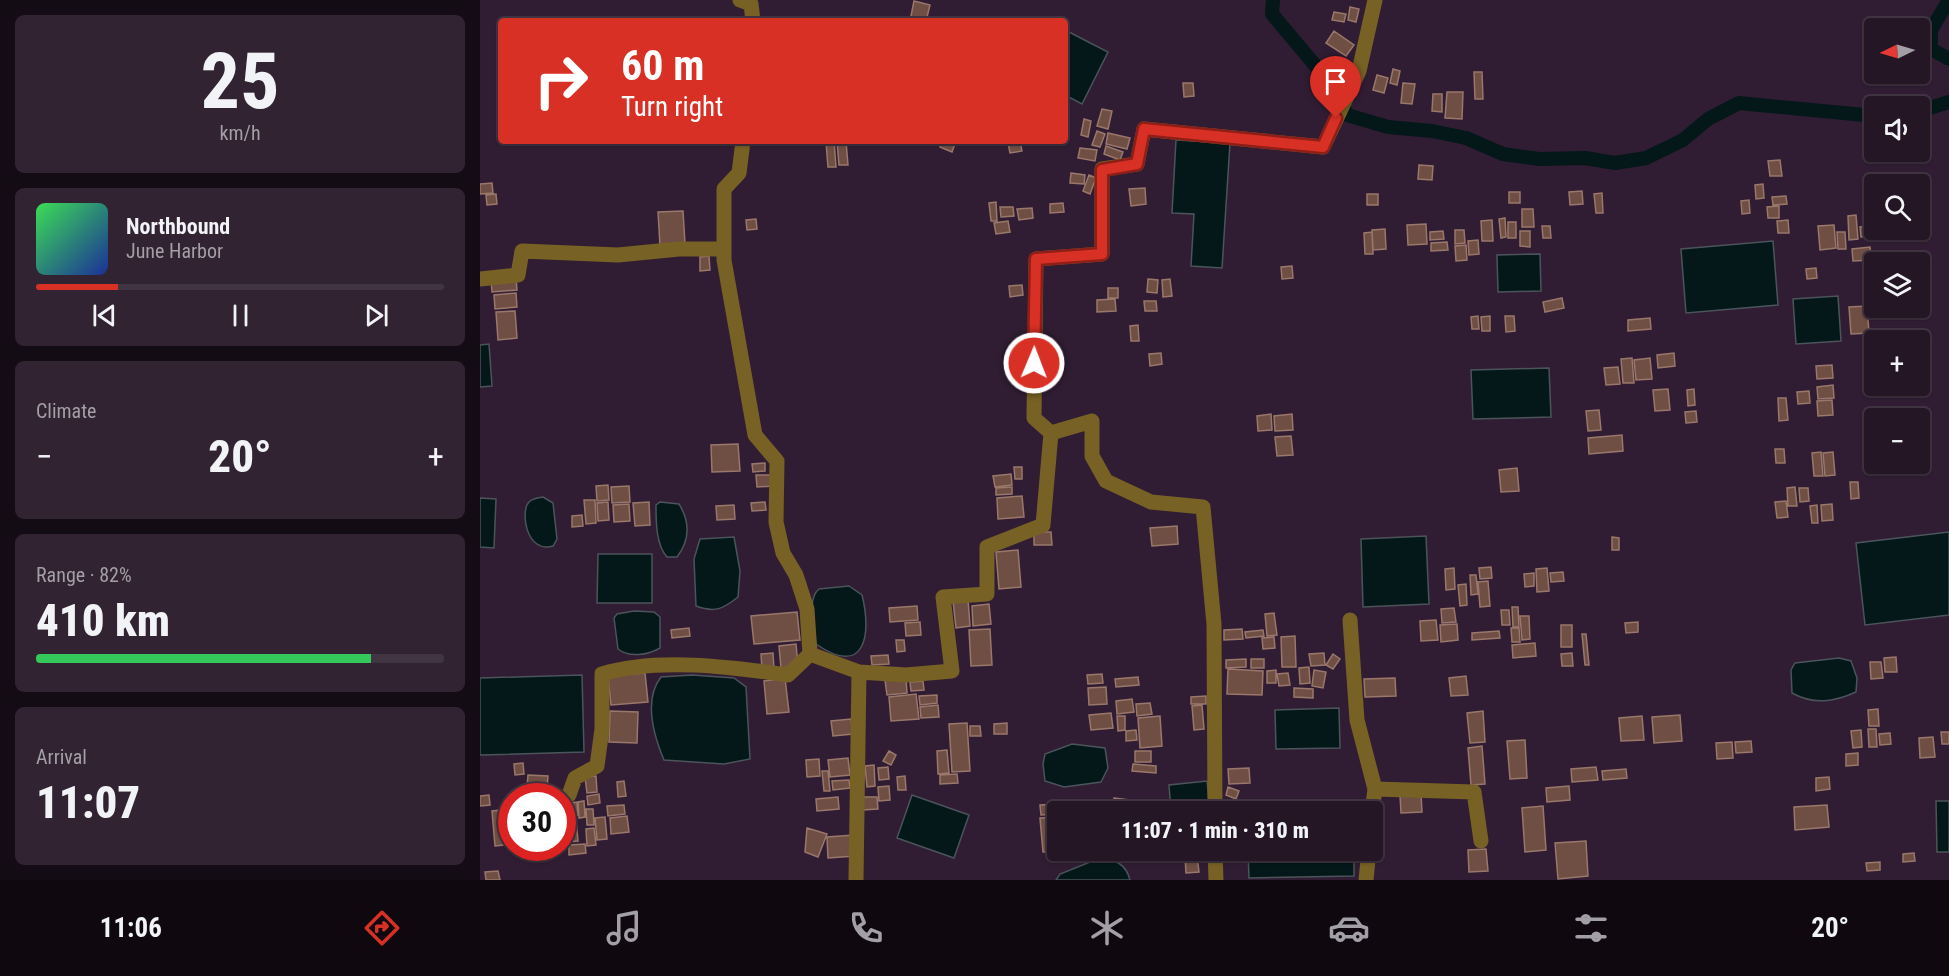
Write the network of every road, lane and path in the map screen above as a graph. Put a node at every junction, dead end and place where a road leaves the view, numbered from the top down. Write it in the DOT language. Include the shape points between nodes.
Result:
graph roads {
  1 [pos="741,0"];
  2 [pos="1375,0"];
  3 [pos="753,18"];
  4 [pos="743,144"];
  5 [pos="724,249"];
  6 [pos="480,279"];
  7 [pos="1051,433"];
  8 [pos="1350,620"];
  9 [pos="810,654"];
  10 [pos="859,672"];
  11 [pos="573,783"];
  12 [pos="1375,789"];
  13 [pos="1215,801"];
  14 [pos="1373,801"];
  15 [pos="1481,841"];
  16 [pos="1215,861"];
  17 [pos="1368,861"];
  18 [pos="856,880"];
  19 [pos="1216,880"];
  20 [pos="1366,880"];
  1 -- 3 [label="street" via="752,4"];
  2 -- 7 [label="street" via="1359,71 1323,147 1144,129 1137,164 1102,170 1102,254 1036,259 1034,418"];
  4 -- 5 [label="street" via="740,173 724,189"];
  5 -- 6 [label="street" via="618,255 522,251 518,274"];
  5 -- 9 [label="street" via="755,435 777,461 776,522 783,553 796,575 807,609"];
  7 -- 10 [label="street" via="1043,525 987,547 987,594 943,597 952,671 906,675"];
  7 -- 13 [label="street" via="1092,421 1092,456 1106,481 1151,502 1203,507 1214,624"];
  8 -- 12 [label="street" via="1357,720"];
  9 -- 10 [label="street"];
  9 -- 11 [label="street" via="788,675 690,666 626,667 602,674 597,766 575,778"];
  10 -- 18 [label="street"];
  12 -- 14 [label="street"];
  12 -- 15 [label="street" via="1474,792"];
  16 -- 19 [label="street"];
  17 -- 20 [label="street"];
}
